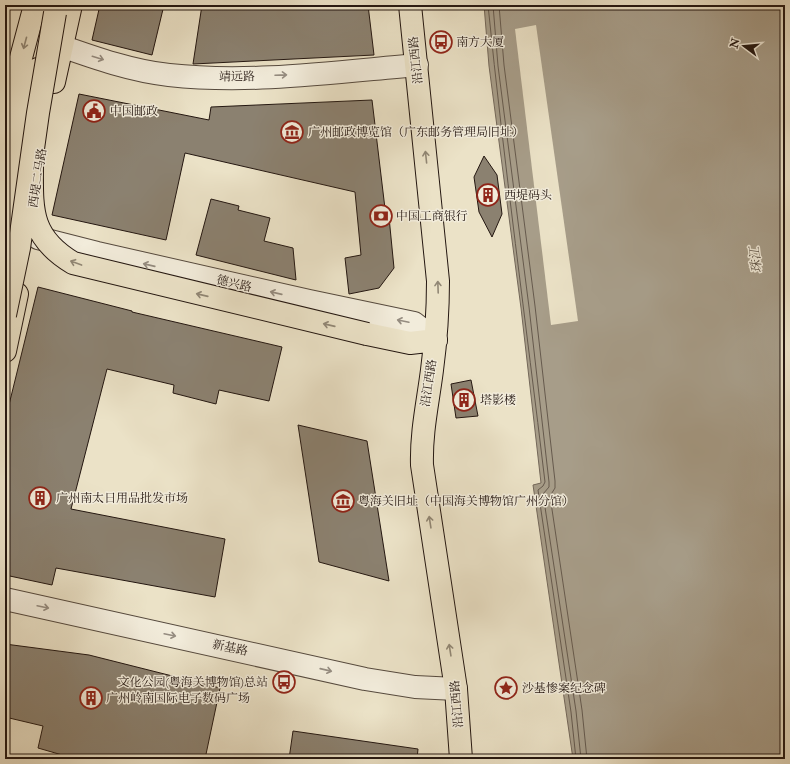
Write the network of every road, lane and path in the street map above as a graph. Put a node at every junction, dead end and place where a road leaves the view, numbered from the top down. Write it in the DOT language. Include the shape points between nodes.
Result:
graph roads {
  1 [pos="410,5"];
  2 [pos="54,7"];
  3 [pos="61,46"];
  4 [pos="417,65"];
  5 [pos="5,118"];
  6 [pos="32,160"];
  7 [pos="5,181"];
  8 [pos="29,235"];
  9 [pos="5,249"];
  10 [pos="5,259"];
  11 [pos="5,315"];
  12 [pos="436,340"];
  13 [pos="5,351"];
  14 [pos="5,599"];
  15 [pos="456,689"];
  16 [pos="461,759"];
  1 -- 4 [label="main road, 沿江西路"];
  2 -- 3 [label="main road, 西堤二马路"];
  2 -- 5 [label="main road, one-way"];
  2 -- 6 [label="main road, bridge"];
  2 -- 7 [label="main road, bridge"];
  2 -- 9 [label="main road, bridge"];
  3 -- 4 [label="street, 靖远路, one-way" via="142,70 198,77 303,75"];
  3 -- 8 [label="main road, 西堤二马路"];
  12 -- 4 [label="main road, 沿江西路, one-way" via="438,281"];
  6 -- 11 [label="main road, bridge" via="19,248"];
  12 -- 6 [label="main road, one-way, bridge" via="410,343 367,334 73,263 56,253 38,229 32,200"];
  8 -- 10 [label="main road"];
  12 -- 8 [label="street, 德兴路, one-way" via="414,323 97,253"];
  8 -- 13 [label="main road, 西堤二马路"];
  15 -- 12 [label="main road, 沿江西路, one-way" via="422,465 424,420"];
  14 -- 15 [label="street, 新基路, one-way" via="365,679 415,687"];
  15 -- 16 [label="main road, 沿江西路"];
}
